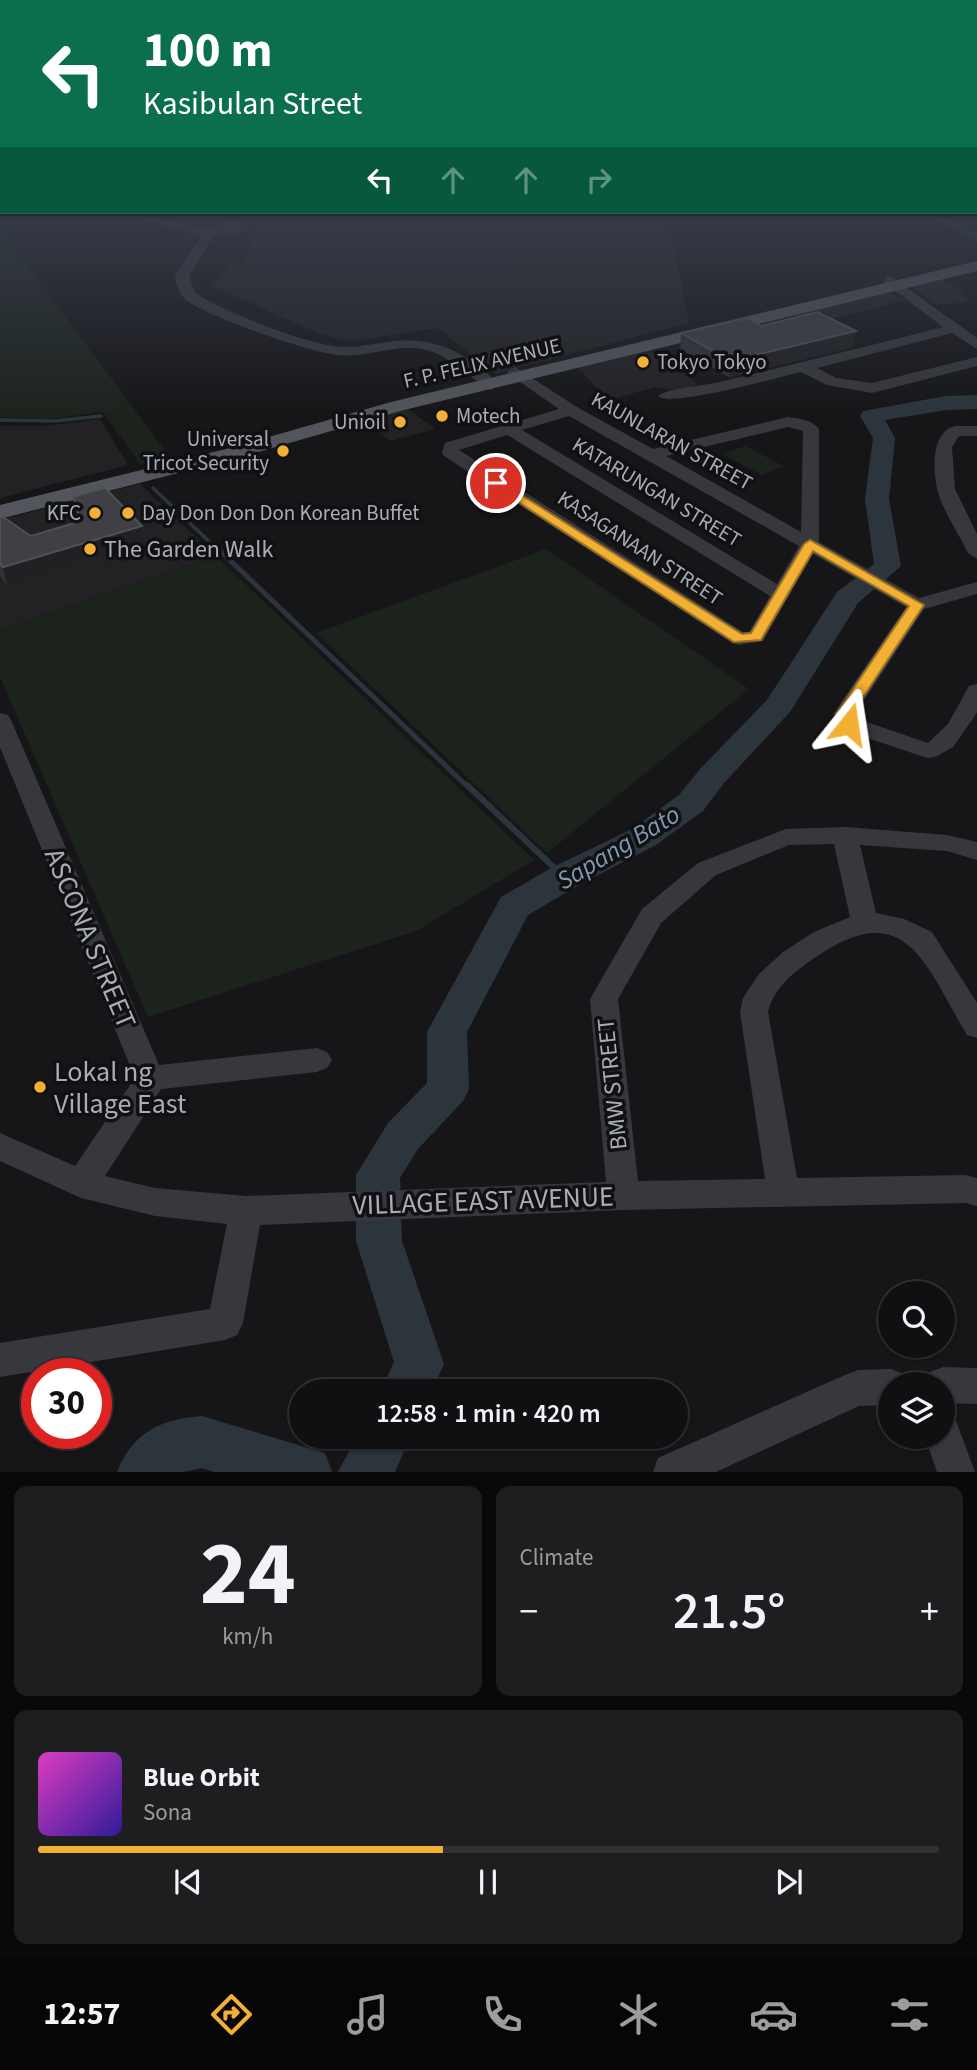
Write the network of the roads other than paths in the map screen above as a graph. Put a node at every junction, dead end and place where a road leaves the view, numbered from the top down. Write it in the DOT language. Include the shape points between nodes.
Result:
graph roads {
  1 [pos="199,278"];
  2 [pos="184,279"];
  3 [pos="197,279"];
  4 [pos="908,279"];
  5 [pos="894,282"];
  6 [pos="182,284"];
  7 [pos="257,321"];
  8 [pos="955,328"];
  9 [pos="977,345"];
  10 [pos="977,361"];
  11 [pos="803,366"];
  12 [pos="501,378"];
  13 [pos="666,396"];
  14 [pos="570,410"];
  15 [pos="509,429"];
  16 [pos="977,431"];
  17 [pos="650,455"];
  18 [pos="0,504"];
  19 [pos="0,512"];
  20 [pos="968,515"];
  21 [pos="810,544"];
  22 [pos="977,553"];
  23 [pos="853,569"];
  24 [pos="977,588"];
  25 [pos="782,595"];
  26 [pos="917,605"];
  27 [pos="977,691"];
  28 [pos="0,720"];
  29 [pos="967,731"];
  30 [pos="845,835"];
  31 [pos="977,851"];
  32 [pos="865,922"];
  33 [pos="977,1027"];
  34 [pos="317,1060"];
  35 [pos="150,1078"];
  36 [pos="0,1146"];
  37 [pos="81,1184"];
  38 [pos="783,1192"];
  39 [pos="977,1192"];
  40 [pos="623,1195"];
  41 [pos="340,1206"];
  42 [pos="246,1210"];
  43 [pos="0,1360"];
  44 [pos="955,1385"];
  45 [pos="977,1386"];
  46 [pos="878,1387"];
  47 [pos="948,1449"];
  48 [pos="673,1472"];
  49 [pos="956,1472"];
  1 -- 7 [label="street" via="205,294"];
  2 -- 6 [label="street"];
  3 -- 6 [label="street"];
  4 -- 5 [label="main road, F. P. FELIX AVENUE"];
  5 -- 8 [label="street"];
  5 -- 12 [label="main road, F. P. FELIX AVENUE"];
  6 -- 7 [label="street" via="190,296"];
  7 -- 12 [label="street, KAUNLARAN STREET" via="334,351 430,346"];
  8 -- 9 [label="street"];
  8 -- 11 [label="street"];
  10 -- 11 [label="street" via="872,388 832,382"];
  11 -- 13 [label="street"];
  12 -- 14 [label="street, KAUNLARAN STREET"];
  12 -- 18 [label="main road, F. P. FELIX AVENUE"];
  12 -- 19 [label="main road, F. P. FELIX AVENUE"];
  14 -- 15 [label="street, KASAGANAAN STREET"];
  14 -- 17 [label="street, KAUNLARAN STREET"];
  15 -- 25 [label="street, KATARUNGAN STREET"];
  15 -- 25 [label="street, KASAGANAAN STREET" via="451,447 450,453 739,639 756,637"];
  16 -- 20 [label="street" via="955,431 944,447 947,489"];
  17 -- 21 [label="street, KAUNLARAN STREET"];
  17 -- 21 [label="street" via="788,422 807,426 811,429"];
  20 -- 22 [label="street"];
  21 -- 23 [label="street"];
  21 -- 25 [label="street"];
  23 -- 26 [label="street"];
  24 -- 26 [label="street"];
  26 -- 29 [label="street" via="844,714 849,724 929,751"];
  27 -- 29 [label="street"];
  28 -- 35 [label="street, ASCONA STREET"];
  30 -- 31 [label="street, BMW STREET" via="947,843"];
  30 -- 32 [label="street"];
  30 -- 40 [label="street, BMW STREET" via="786,837 707,869 651,916 604,999"];
  32 -- 33 [label="street" via="894,925 922,939"];
  32 -- 38 [label="street" via="828,936 777,973 760,992 754,1012"];
  34 -- 35 [label="street"];
  35 -- 37 [label="street"];
  36 -- 37 [label="street, VILLAGE EAST AVENUE"];
  37 -- 42 [label="street, VILLAGE EAST AVENUE" via="155,1202"];
  38 -- 39 [label="street, VILLAGE EAST AVENUE"];
  38 -- 40 [label="street, VILLAGE EAST AVENUE"];
  40 -- 41 [label="street, VILLAGE EAST AVENUE"];
  41 -- 42 [label="street, VILLAGE EAST AVENUE"];
  42 -- 43 [label="street" via="225,1323"];
  44 -- 45 [label="street"];
  46 -- 48 [label="street" via="859,1388"];
  47 -- 49 [label="street"];
}
